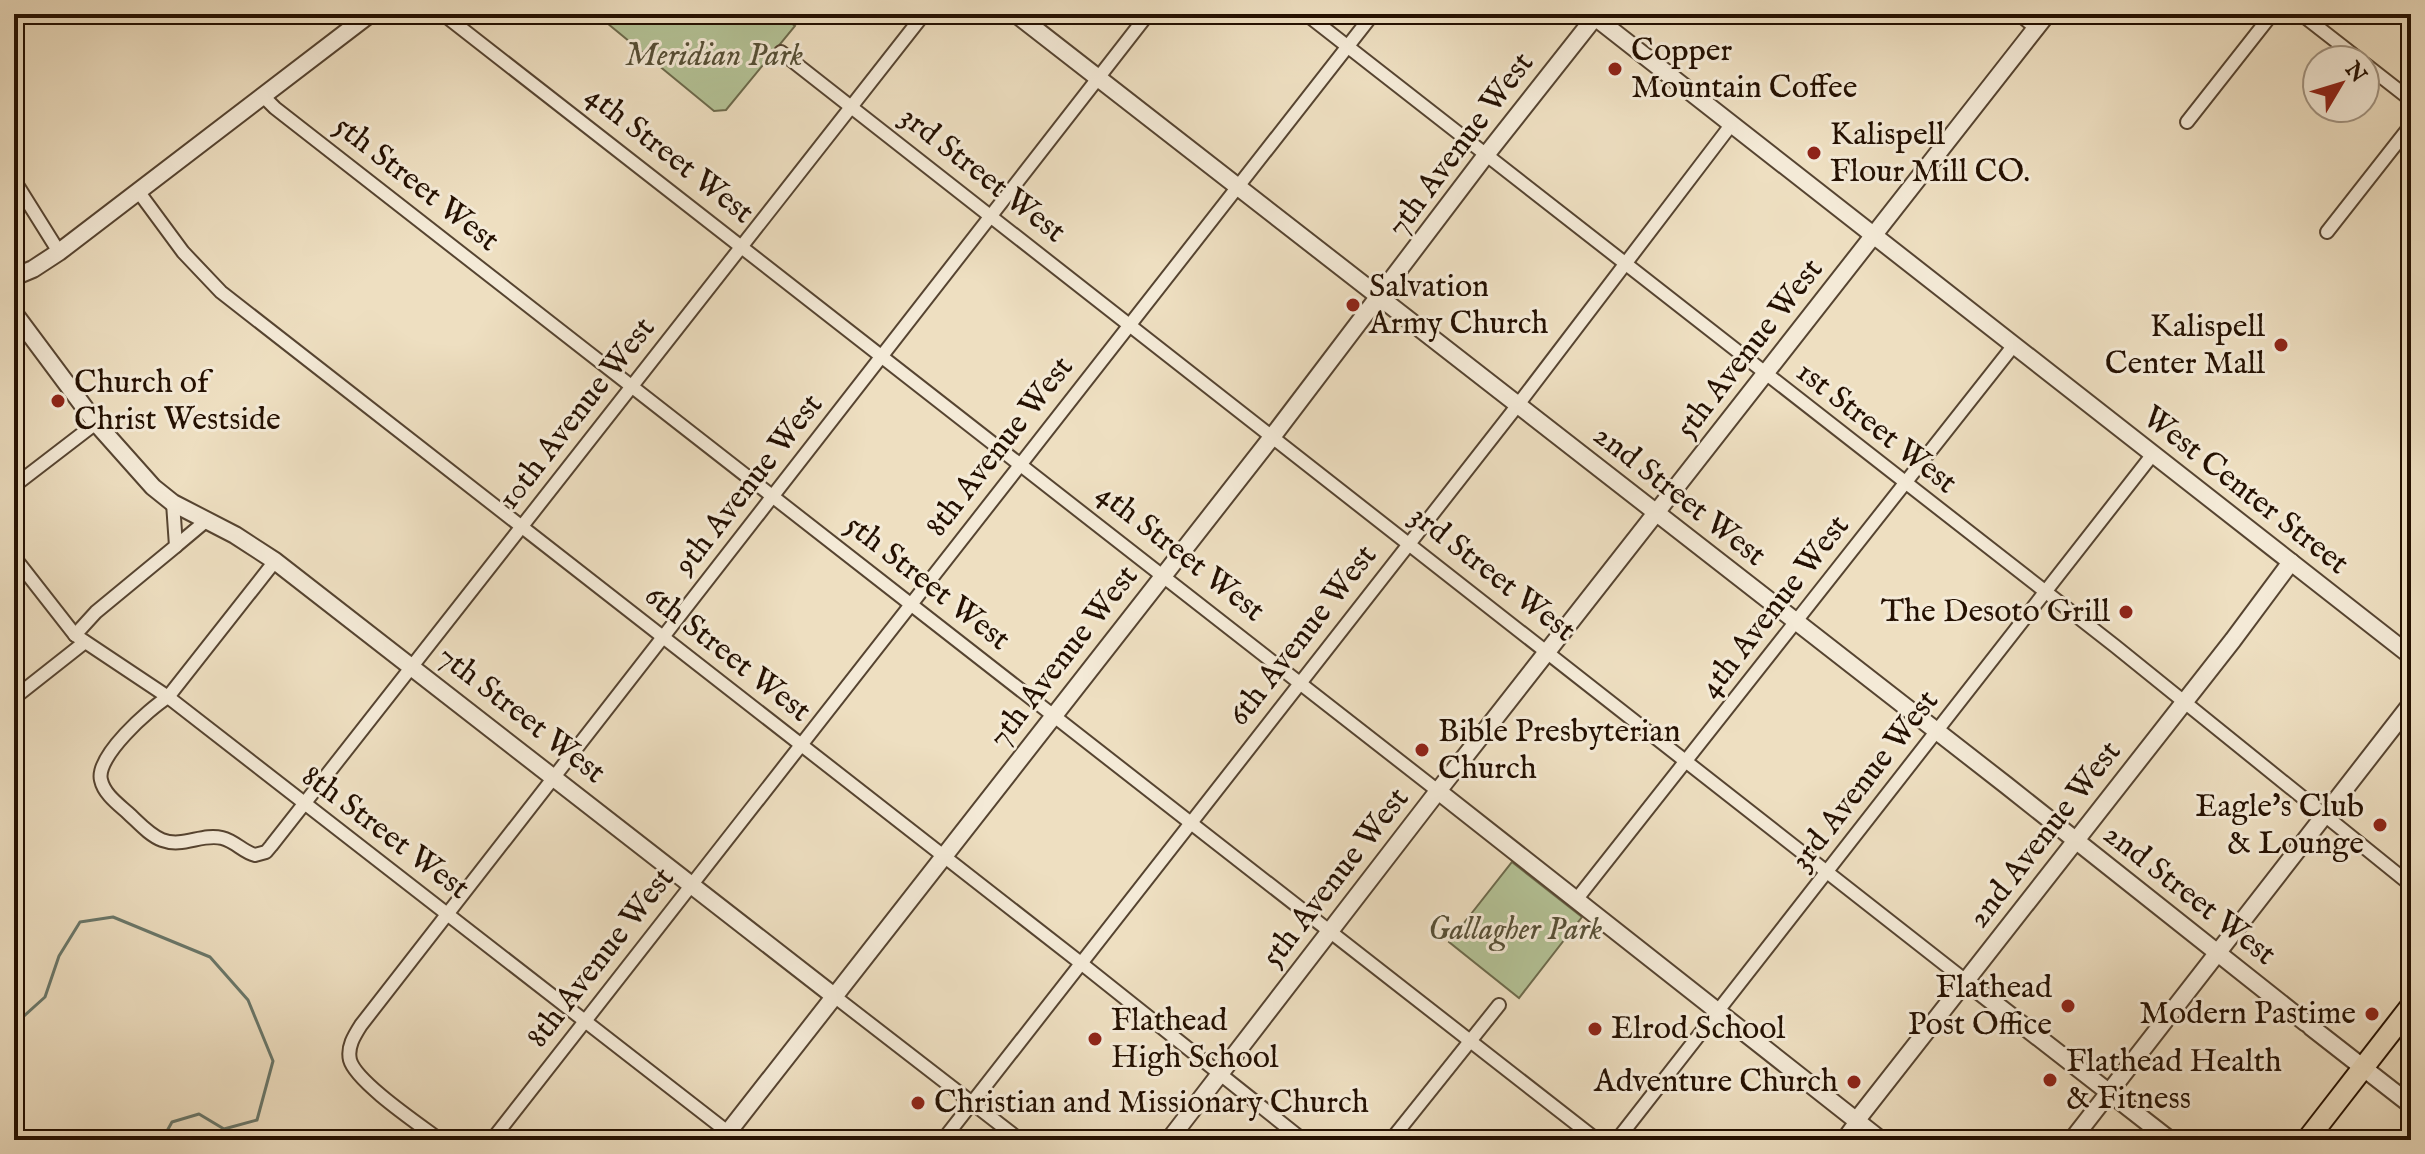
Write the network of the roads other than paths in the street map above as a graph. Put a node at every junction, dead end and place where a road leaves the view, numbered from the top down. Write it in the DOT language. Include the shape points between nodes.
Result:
graph roads {
  1 [pos="370,14"];
  2 [pos="443,14"];
  3 [pos="924,14"];
  4 [pos="1016,14"];
  5 [pos="1148,14"];
  6 [pos="1306,14"];
  7 [pos="1373,14"];
  8 [pos="2019,14"];
  9 [pos="2272,14"];
  10 [pos="2301,14"];
  11 [pos="1593,15"];
  12 [pos="2042,21"];
  13 [pos="2339,44"];
  14 [pos="1347,46"];
  15 [pos="781,52"];
  16 [pos="2381,77"];
  17 [pos="1098,79"];
  18 [pos="263,96"];
  19 [pos="2411,100"];
  20 [pos="851,108"];
  21 [pos="2187,122"];
  22 [pos="1731,125"];
  23 [pos="2411,125"];
  24 [pos="1486,155"];
  25 [pos="14,180"];
  26 [pos="1237,186"];
  27 [pos="138,191"];
  28 [pos="990,217"];
  29 [pos="2327,232"];
  30 [pos="1874,235"];
  31 [pos="741,247"];
  32 [pos="59,252"];
  33 [pos="1625,264"];
  34 [pos="14,277"];
  35 [pos="1379,296"];
  36 [pos="14,313"];
  37 [pos="1129,325"];
  38 [pos="2014,345"];
  39 [pos="883,357"];
  40 [pos="1766,375"];
  41 [pos="633,385"];
  42 [pos="1517,406"];
  43 [pos="96,423"];
  44 [pos="1272,437"];
  45 [pos="2153,454"];
  46 [pos="1020,464"];
  47 [pos="1905,484"];
  48 [pos="14,486"];
  49 [pos="774,496"];
  50 [pos="173,503"];
  51 [pos="1657,513"];
  52 [pos="207,520"];
  53 [pos="522,526"];
  54 [pos="1408,544"];
  55 [pos="176,546"];
  56 [pos="14,557"];
  57 [pos="275,561"];
  58 [pos="2291,562"];
  59 [pos="1163,576"];
  60 [pos="2046,592"];
  61 [pos="911,603"];
  62 [pos="1796,622"];
  63 [pos="664,638"];
  64 [pos="80,639"];
  65 [pos="1548,654"];
  66 [pos="2411,656"];
  67 [pos="412,666"];
  68 [pos="1300,682"];
  69 [pos="168,697"];
  70 [pos="14,698"];
  71 [pos="2185,702"];
  72 [pos="2411,704"];
  73 [pos="1054,715"];
  74 [pos="1937,731"];
  75 [pos="801,746"];
  76 [pos="1685,762"];
  77 [pos="554,777"];
  78 [pos="1438,791"];
  79 [pos="305,804"];
  80 [pos="2326,813"];
  81 [pos="1190,822"];
  82 [pos="2076,841"];
  83 [pos="944,856"];
  84 [pos="1827,872"];
  85 [pos="692,884"];
  86 [pos="2411,885"];
  87 [pos="1576,900"];
  88 [pos="450,914"];
  89 [pos="1329,932"];
  90 [pos="2217,953"];
  91 [pos="1082,964"];
  92 [pos="1966,981"];
  93 [pos="834,996"];
  94 [pos="1499,1005"];
  95 [pos="2411,1006"];
  96 [pos="1718,1012"];
  97 [pos="585,1021"];
  98 [pos="1470,1041"];
  99 [pos="2364,1068"];
  100 [pos="1219,1074"];
  101 [pos="2109,1092"];
  102 [pos="973,1103"];
  103 [pos="2411,1105"];
  104 [pos="1856,1121"];
  105 [pos="729,1138"];
  106 [pos="440,1140"];
  107 [pos="492,1140"];
  108 [pos="943,1140"];
  109 [pos="1020,1140"];
  110 [pos="1169,1140"];
  111 [pos="1303,1140"];
  112 [pos="1391,1140"];
  113 [pos="1597,1140"];
  114 [pos="1617,1140"];
  115 [pos="1842,1140"];
  116 [pos="1881,1140"];
  117 [pos="2072,1140"];
  118 [pos="2170,1140"];
  119 [pos="2307,1140"];
  1 -- 18 [label="street"];
  2 -- 31 [label="street, 4th Street West"];
  3 -- 20 [label="street, 10th Avenue West"];
  4 -- 17 [label="street, 2nd Street West"];
  5 -- 17 [label="street, 9th Avenue West"];
  6 -- 14 [label="street, 1st Street West"];
  7 -- 14 [label="street, 8th Avenue West"];
  8 -- 12 [label="street"];
  9 -- 21 [label="street"];
  10 -- 13 [label="street"];
  11 -- 22 [label="street, West Center Street"];
  11 -- 24 [label="street, 7th Avenue West"];
  12 -- 30 [label="street, 5th Avenue West"];
  14 -- 24 [label="street, 1st Street West"];
  14 -- 26 [label="street, 8th Avenue West"];
  15 -- 20 [label="street, 3rd Street West"];
  16 -- 19 [label="street"];
  17 -- 26 [label="street, 2nd Street West"];
  17 -- 28 [label="street, 9th Avenue West"];
  18 -- 27 [label="street"];
  18 -- 41 [label="street, 5th Street West"];
  20 -- 28 [label="street, 3rd Street West"];
  20 -- 31 [label="street, 10th Avenue West"];
  22 -- 30 [label="street, West Center Street"];
  22 -- 33 [label="street, 6th Avenue West"];
  23 -- 29 [label="street"];
  24 -- 33 [label="street, 1st Street West"];
  24 -- 35 [label="street, 7th Avenue West"];
  25 -- 32 [label="street"];
  26 -- 35 [label="street, 2nd Street West"];
  26 -- 37 [label="street, 8th Avenue West"];
  27 -- 32 [label="street"];
  27 -- 53 [label="street, 6th Street West" via="221,292"];
  28 -- 37 [label="street, 3rd Street West"];
  28 -- 39 [label="street, 9th Avenue West"];
  30 -- 38 [label="street, West Center Street"];
  30 -- 40 [label="street, 5th Avenue West"];
  31 -- 39 [label="street, 4th Street West"];
  31 -- 41 [label="street, 10th Avenue West"];
  32 -- 34 [label="street"];
  33 -- 40 [label="street, 1st Street West"];
  33 -- 42 [label="street, 6th Avenue West"];
  35 -- 42 [label="street, 2nd Street West"];
  35 -- 44 [label="street, 7th Avenue West"];
  36 -- 43 [label="street, 7th Street West"];
  37 -- 44 [label="street, 3rd Street West"];
  37 -- 46 [label="street, 8th Avenue West"];
  38 -- 45 [label="street, West Center Street"];
  38 -- 47 [label="street, 4th Avenue West"];
  39 -- 46 [label="street, 4th Street West"];
  39 -- 49 [label="street, 9th Avenue West"];
  40 -- 47 [label="street, 1st Street West"];
  40 -- 51 [label="street, 5th Avenue West"];
  41 -- 49 [label="street, 5th Street West"];
  41 -- 53 [label="street, 10th Avenue West"];
  42 -- 51 [label="street, 2nd Street West"];
  42 -- 54 [label="street, 6th Avenue West"];
  43 -- 48 [label="street"];
  43 -- 50 [label="street, 7th Street West" via="135,470"];
  44 -- 54 [label="street, 3rd Street West"];
  44 -- 59 [label="street, 7th Avenue West"];
  45 -- 58 [label="street, West Center Street"];
  45 -- 60 [label="street, 3rd Avenue West"];
  46 -- 59 [label="street, 4th Street West"];
  46 -- 61 [label="street, 8th Avenue West"];
  47 -- 60 [label="street, 1st Street West"];
  47 -- 62 [label="street, 4th Avenue West"];
  49 -- 61 [label="street, 5th Street West"];
  49 -- 63 [label="street, 9th Avenue West"];
  50 -- 52 [label="street, 7th Street West"];
  50 -- 55 [label="street"];
  51 -- 62 [label="street, 2nd Street West"];
  51 -- 65 [label="street, 5th Avenue West"];
  52 -- 55 [label="street"];
  52 -- 57 [label="street, 7th Street West"];
  53 -- 63 [label="street, 6th Street West"];
  53 -- 67 [label="street, 10th Avenue West"];
  54 -- 65 [label="street, 3rd Street West"];
  54 -- 68 [label="street, 6th Avenue West"];
  55 -- 64 [label="street" via="96,612"];
  56 -- 64 [label="street, 8th Street West"];
  57 -- 67 [label="street, 7th Street West"];
  57 -- 69 [label="street"];
  58 -- 66 [label="street, West Center Street"];
  58 -- 71 [label="street, 2nd Avenue West"];
  59 -- 68 [label="street, 4th Street West"];
  59 -- 73 [label="street, 7th Avenue West"];
  60 -- 71 [label="street, 1st Street West"];
  60 -- 74 [label="street, 3rd Avenue West"];
  61 -- 73 [label="street, 5th Street West"];
  61 -- 75 [label="street, 8th Avenue West"];
  62 -- 74 [label="street, 2nd Street West"];
  62 -- 76 [label="street, 4th Avenue West"];
  63 -- 75 [label="street, 6th Street West"];
  63 -- 77 [label="street, 9th Avenue West"];
  64 -- 69 [label="street, 8th Street West"];
  64 -- 70 [label="street"];
  65 -- 76 [label="street, 3rd Street West"];
  65 -- 78 [label="street, 5th Avenue West"];
  67 -- 77 [label="street, 7th Street West"];
  67 -- 79 [label="street, 10th Avenue West"];
  68 -- 78 [label="street, 4th Street West"];
  68 -- 81 [label="street, 6th Avenue West"];
  69 -- 79 [label="street, 8th Street West"];
  69 -- 79 [label="street, 10th Avenue West" via="105,758 100,771 104,789 144,828 163,841 223,838 255,855 266,852"];
  71 -- 80 [label="street, 1st Street West"];
  71 -- 82 [label="street, 2nd Avenue West"];
  72 -- 80 [label="street"];
  73 -- 81 [label="street, 5th Street West"];
  73 -- 83 [label="street, 7th Avenue West"];
  74 -- 82 [label="street, 2nd Street West"];
  74 -- 84 [label="street, 3rd Avenue West"];
  75 -- 83 [label="street, 6th Street West"];
  75 -- 85 [label="street, 8th Avenue West"];
  76 -- 84 [label="street, 3rd Street West"];
  76 -- 87 [label="street, 4th Avenue West"];
  77 -- 85 [label="street, 7th Street West"];
  77 -- 88 [label="street, 9th Avenue West"];
  78 -- 87 [label="street, 4th Street West"];
  78 -- 89 [label="street, 5th Avenue West"];
  79 -- 88 [label="street, 8th Street West"];
  80 -- 86 [label="street, 1st Street West"];
  80 -- 90 [label="street"];
  81 -- 89 [label="street, 5th Street West"];
  81 -- 91 [label="street, 6th Avenue West"];
  82 -- 90 [label="street, 2nd Street West"];
  82 -- 92 [label="street, 2nd Avenue West"];
  83 -- 91 [label="street, 6th Street West"];
  83 -- 93 [label="street, 7th Avenue West"];
  84 -- 92 [label="street, 3rd Street West"];
  84 -- 96 [label="street, 3rd Avenue West"];
  85 -- 93 [label="street, 7th Street West"];
  85 -- 97 [label="street, 8th Avenue West"];
  87 -- 96 [label="street, 4th Street West"];
  88 -- 97 [label="street, 8th Street West"];
  88 -- 106 [label="street, 9th Avenue West" via="350,1043 355,1071"];
  89 -- 98 [label="street, 5th Street West"];
  89 -- 100 [label="street, 5th Avenue West"];
  90 -- 99 [label="street, 2nd Street West"];
  90 -- 101 [label="street"];
  91 -- 100 [label="street, 6th Street West"];
  91 -- 102 [label="street, 6th Avenue West"];
  92 -- 101 [label="street, 3rd Street West"];
  92 -- 104 [label="street, 2nd Avenue West"];
  93 -- 102 [label="street, 7th Street West"];
  93 -- 105 [label="street, 7th Avenue West"];
  94 -- 98 [label="street"];
  95 -- 99 [label="main road"];
  96 -- 104 [label="street, 4th Street West"];
  96 -- 114 [label="street, 3rd Avenue West"];
  97 -- 105 [label="street, 8th Street West"];
  97 -- 107 [label="street, 8th Avenue West"];
  98 -- 112 [label="street"];
  98 -- 113 [label="street, 5th Street West"];
  99 -- 103 [label="street, 2nd Street West"];
  99 -- 119 [label="main road"];
  100 -- 110 [label="street, 5th Avenue West"];
  100 -- 111 [label="street, 6th Street West"];
  101 -- 117 [label="street"];
  101 -- 118 [label="street, 3rd Street West"];
  102 -- 108 [label="street, 6th Avenue West"];
  102 -- 109 [label="street, 7th Street West"];
  104 -- 115 [label="street, 2nd Avenue West"];
  104 -- 116 [label="street, 4th Street West"];
}
